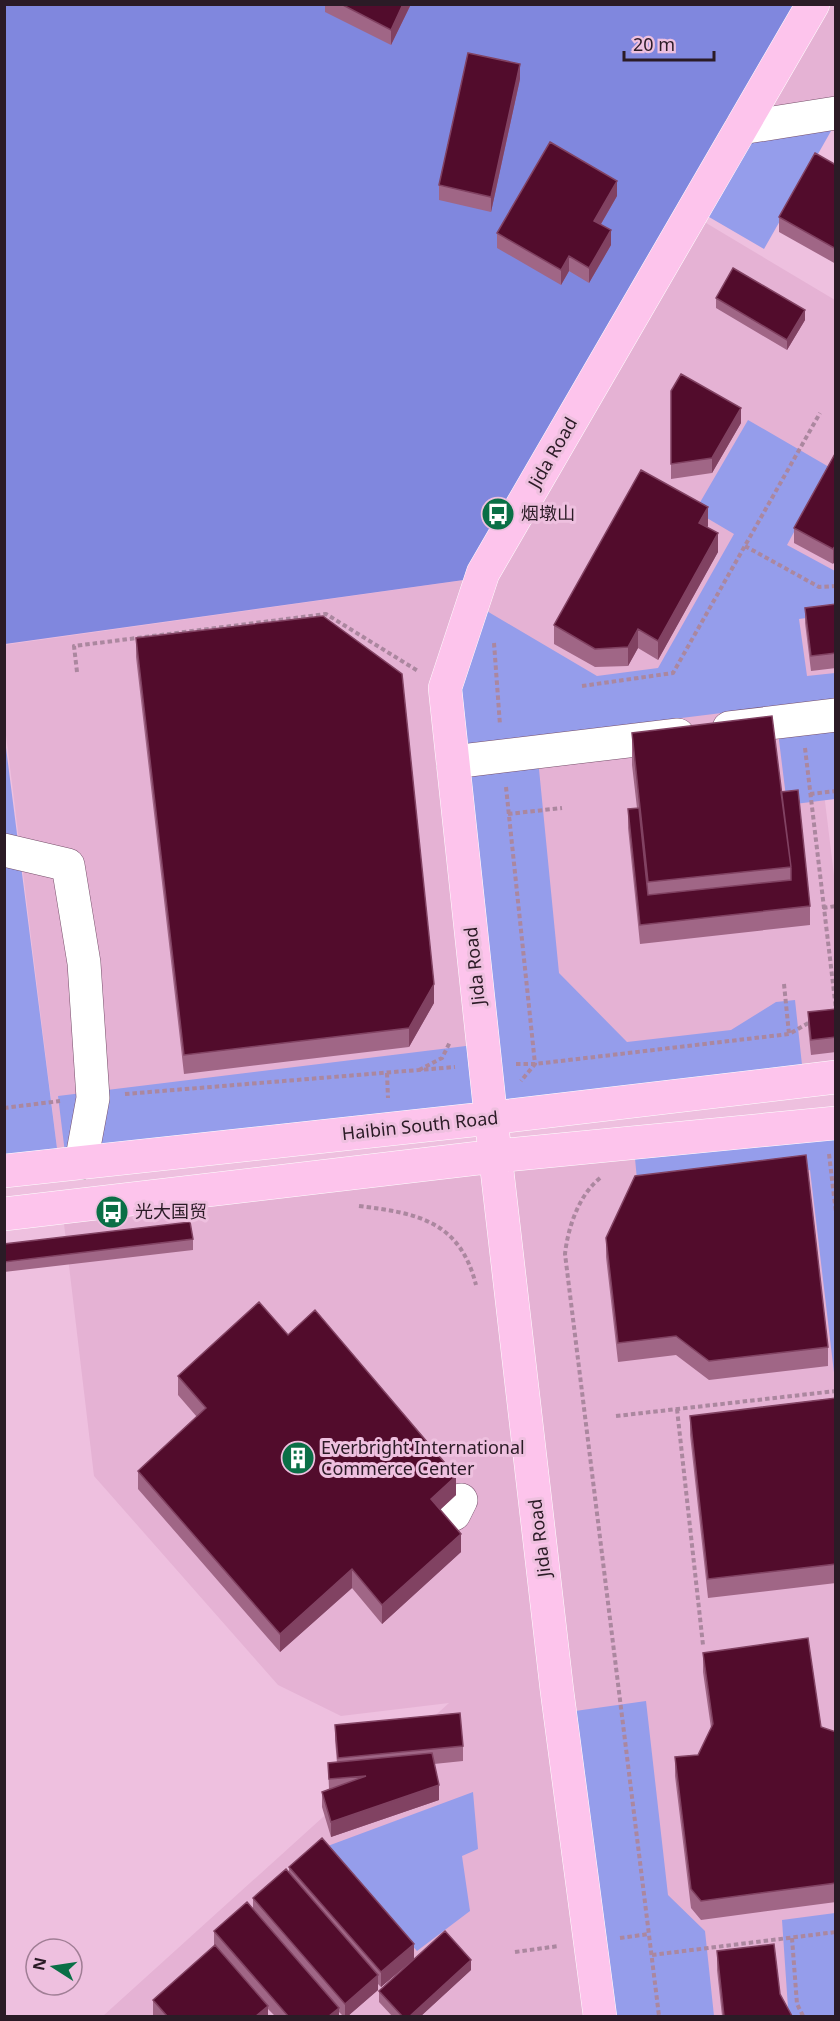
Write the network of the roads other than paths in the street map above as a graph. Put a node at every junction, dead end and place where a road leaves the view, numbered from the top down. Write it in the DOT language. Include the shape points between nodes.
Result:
graph roads {
  1 [pos="813,4"];
  2 [pos="836,113"];
  3 [pos="741,128"];
  4 [pos="836,715"];
  5 [pos="453,762"];
  6 [pos="4,850"];
  7 [pos="836,1077"];
  8 [pos="491,1118"];
  9 [pos="831,1123"];
  10 [pos="496,1156"];
  11 [pos="81,1163"];
  12 [pos="4,1171"];
  13 [pos="4,1214"];
  14 [pos="600,2016"];
  1 -- 3 [label="main road, Jida Road"];
  2 -- 3 [label="lane"];
  3 -- 5 [label="main road, Jida Road" via="483,573 445,688"];
  4 -- 5 [label="lane"];
  5 -- 8 [label="main road, Jida Road"];
  6 -- 11 [label="lane" via="68,865 84,963 93,1098"];
  7 -- 8 [label="main road, Haibin South Road"];
  8 -- 10 [label="main road, Jida Road"];
  8 -- 11 [label="main road, Haibin South Road"];
  9 -- 10 [label="main road, Haibin South Road"];
  10 -- 13 [label="main road, Haibin South Road"];
  10 -- 14 [label="main road, Jida Road" via="557,1691"];
  11 -- 12 [label="main road, Haibin South Road"];
}
